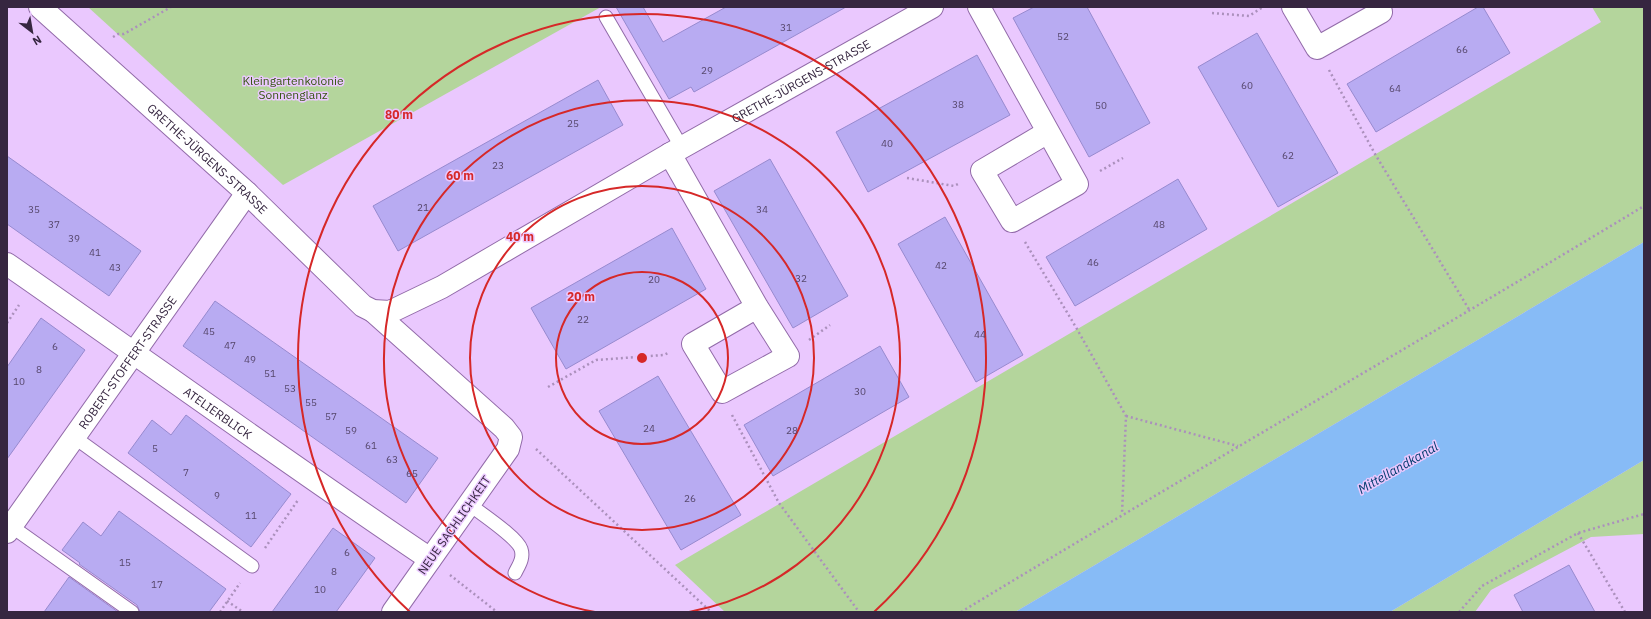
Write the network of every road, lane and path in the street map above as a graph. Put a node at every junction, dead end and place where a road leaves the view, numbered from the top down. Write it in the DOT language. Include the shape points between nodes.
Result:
graph roads {
  1 [pos="40,7"];
  2 [pos="171,7"];
  3 [pos="932,7"];
  4 [pos="980,7"];
  5 [pos="1264,7"];
  6 [pos="1293,7"];
  7 [pos="1378,7"];
  8 [pos="1212,13"];
  9 [pos="606,17"];
  10 [pos="1317,48"];
  11 [pos="90,52"];
  12 [pos="1048,132"];
  13 [pos="676,151"];
  14 [pos="982,171"];
  15 [pos="907,178"];
  16 [pos="247,193"];
  17 [pos="1644,206"];
  18 [pos="1012,221"];
  19 [pos="7,264"];
  20 [pos="756,307"];
  21 [pos="373,311"];
  22 [pos="1470,311"];
  23 [pos="693,344"];
  24 [pos="134,352"];
  25 [pos="548,387"];
  26 [pos="722,392"];
  27 [pos="1126,416"];
  28 [pos="74,436"];
  29 [pos="511,437"];
  30 [pos="1238,446"];
  31 [pos="312,480"];
  32 [pos="469,504"];
  33 [pos="1122,514"];
  34 [pos="1644,514"];
  35 [pos="9,529"];
  36 [pos="1578,533"];
  37 [pos="430,559"];
  38 [pos="252,566"];
  39 [pos="515,573"];
  40 [pos="227,601"];
  41 [pos="132,612"];
  42 [pos="220,612"];
  43 [pos="242,612"];
  44 [pos="393,612"];
  45 [pos="497,612"];
  46 [pos="711,612"];
  47 [pos="859,612"];
  48 [pos="961,612"];
  49 [pos="1459,612"];
  50 [pos="1625,612"];
  1 -- 11 [label="street, GRETHE-JÜRGENS-STRASSE"];
  2 -- 11 [label="path" via="124,34 118,34"];
  3 -- 13 [label="street, GRETHE-JÜRGENS-STRASSE"];
  4 -- 12 [label="street"];
  5 -- 8 [label="path" via="1249,16"];
  6 -- 10 [label="street"];
  7 -- 10 [label="street" via="1381,12"];
  9 -- 13 [label="lane"];
  10 -- 22 [label="path" via="1375,154"];
  11 -- 16 [label="street, GRETHE-JÜRGENS-STRASSE"];
  12 -- 14 [label="street"];
  12 -- 18 [label="street" via="1077,184"];
  13 -- 20 [label="street"];
  13 -- 21 [label="street, GRETHE-JÜRGENS-STRASSE" via="442,287 390,312"];
  14 -- 15 [label="path" via="954,186"];
  14 -- 18 [label="street"];
  16 -- 21 [label="street, GRETHE-JÜRGENS-STRASSE" via="363,306"];
  16 -- 24 [label="street, ROBERT-STOFFERT-STRASSE"];
  17 -- 22 [label="path"];
  18 -- 27 [label="path"];
  19 -- 24 [label="street, ATELIERBLICK"];
  20 -- 23 [label="street"];
  20 -- 26 [label="street" via="788,356"];
  21 -- 29 [label="street, GRETHE-JÜRGENS-STRASSE"];
  22 -- 30 [label="path"];
  23 -- 25 [label="path" via="664,355 596,360"];
  23 -- 26 [label="street"];
  24 -- 28 [label="street, ROBERT-STOFFERT-STRASSE"];
  24 -- 31 [label="street, ATELIERBLICK"];
  26 -- 47 [label="path" via="737,426 779,503"];
  27 -- 30 [label="path"];
  27 -- 33 [label="path"];
  28 -- 35 [label="street, ROBERT-STOFFERT-STRASSE"];
  28 -- 38 [label="lane"];
  29 -- 32 [label="street, NEUE SACHLICHKEIT" via="508,449"];
  29 -- 46 [label="path" via="528,443"];
  30 -- 33 [label="path"];
  31 -- 37 [label="street, ATELIERBLICK"];
  31 -- 38 [label="path"];
  32 -- 37 [label="street, NEUE SACHLICHKEIT"];
  32 -- 39 [label="lane" via="521,548 522,560"];
  33 -- 48 [label="path"];
  34 -- 36 [label="path"];
  35 -- 41 [label="lane"];
  36 -- 49 [label="path" via="1482,586"];
  36 -- 50 [label="path"];
  37 -- 44 [label="street, NEUE SACHLICHKEIT"];
  37 -- 45 [label="path"];
  38 -- 40 [label="path"];
  40 -- 42 [label="path"];
  40 -- 43 [label="path"];
}
